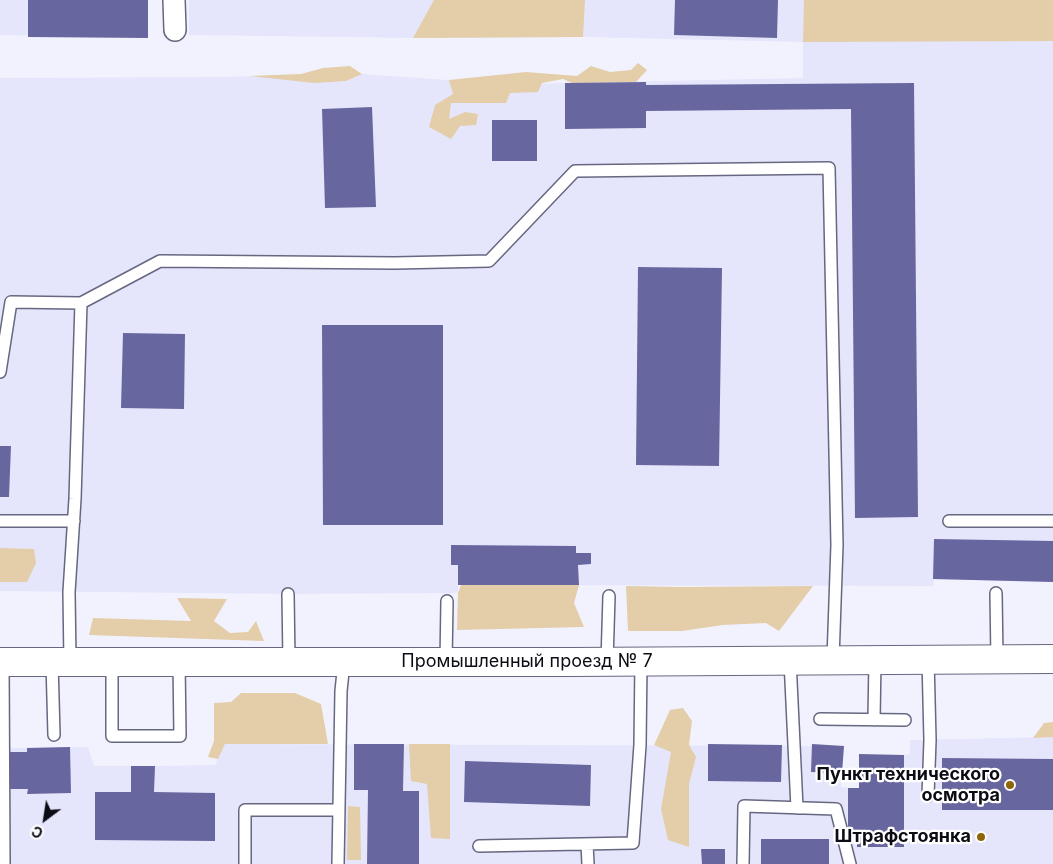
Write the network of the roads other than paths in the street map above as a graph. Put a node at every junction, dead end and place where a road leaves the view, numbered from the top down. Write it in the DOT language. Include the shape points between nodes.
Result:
graph roads {
  1 [pos="174,0"];
  2 [pos="175,30"];
  3 [pos="81,304"];
  4 [pos="0,372"];
  5 [pos="0,520"];
  6 [pos="74,521"];
  7 [pos="949,521"];
  8 [pos="1053,521"];
  9 [pos="996,593"];
  10 [pos="288,594"];
  11 [pos="609,596"];
  12 [pos="447,601"];
  13 [pos="833,659"];
  14 [pos="875,659"];
  15 [pos="997,659"];
  16 [pos="1053,659"];
  17 [pos="790,660"];
  18 [pos="928,660"];
  19 [pos="2,662"];
  20 [pos="61,662"];
  21 [pos="112,662"];
  22 [pos="179,662"];
  23 [pos="289,662"];
  24 [pos="344,662"];
  25 [pos="446,662"];
  26 [pos="607,662"];
  27 [pos="641,662"];
  28 [pos="820,719"];
  29 [pos="874,720"];
  30 [pos="905,720"];
  31 [pos="54,735"];
  32 [pos="928,796"];
  33 [pos="797,808"];
  34 [pos="337,810"];
  35 [pos="587,844"];
  36 [pos="479,846"];
  37 [pos="4,864"];
  38 [pos="245,864"];
  39 [pos="338,864"];
  40 [pos="588,864"];
  41 [pos="744,864"];
  42 [pos="850,864"];
  1 -- 2 [label="street"];
  3 -- 4 [label="lane" via="11,302"];
  3 -- 6 [label="lane"];
  3 -- 13 [label="lane" via="160,261 394,263 489,260 575,171 830,168 837,545"];
  5 -- 6 [label="lane"];
  6 -- 20 [label="lane"];
  7 -- 8 [label="lane"];
  9 -- 15 [label="lane"];
  10 -- 23 [label="lane"];
  11 -- 26 [label="lane"];
  12 -- 25 [label="lane"];
  13 -- 14 [label="street, Промышленный проезд № 7"];
  13 -- 17 [label="street, Промышленный проезд № 7"];
  14 -- 18 [label="street, Промышленный проезд № 7"];
  14 -- 29 [label="lane"];
  15 -- 16 [label="street, Промышленный проезд № 7"];
  15 -- 18 [label="street, Промышленный проезд № 7"];
  17 -- 27 [label="street, Промышленный проезд № 7"];
  17 -- 33 [label="lane"];
  18 -- 32 [label="lane"];
  19 -- 20 [label="street, Промышленный проезд № 7"];
  19 -- 37 [label="lane"];
  20 -- 21 [label="street, Промышленный проезд № 7"];
  20 -- 31 [label="lane"];
  21 -- 22 [label="street, Промышленный проезд № 7"];
  21 -- 22 [label="lane" via="112,736 180,736"];
  22 -- 23 [label="street, Промышленный проезд № 7"];
  23 -- 24 [label="street, Промышленный проезд № 7"];
  24 -- 25 [label="street, Промышленный проезд № 7"];
  24 -- 34 [label="lane"];
  25 -- 26 [label="street, Промышленный проезд № 7"];
  26 -- 27 [label="street, Промышленный проезд № 7"];
  27 -- 35 [label="lane" via="640,745 633,843"];
  28 -- 29 [label="lane"];
  29 -- 30 [label="lane"];
  33 -- 41 [label="lane" via="744,806"];
  33 -- 42 [label="lane" via="836,809"];
  34 -- 38 [label="lane" via="245,810"];
  34 -- 39 [label="lane"];
  35 -- 36 [label="lane"];
  35 -- 40 [label="lane"];
}
